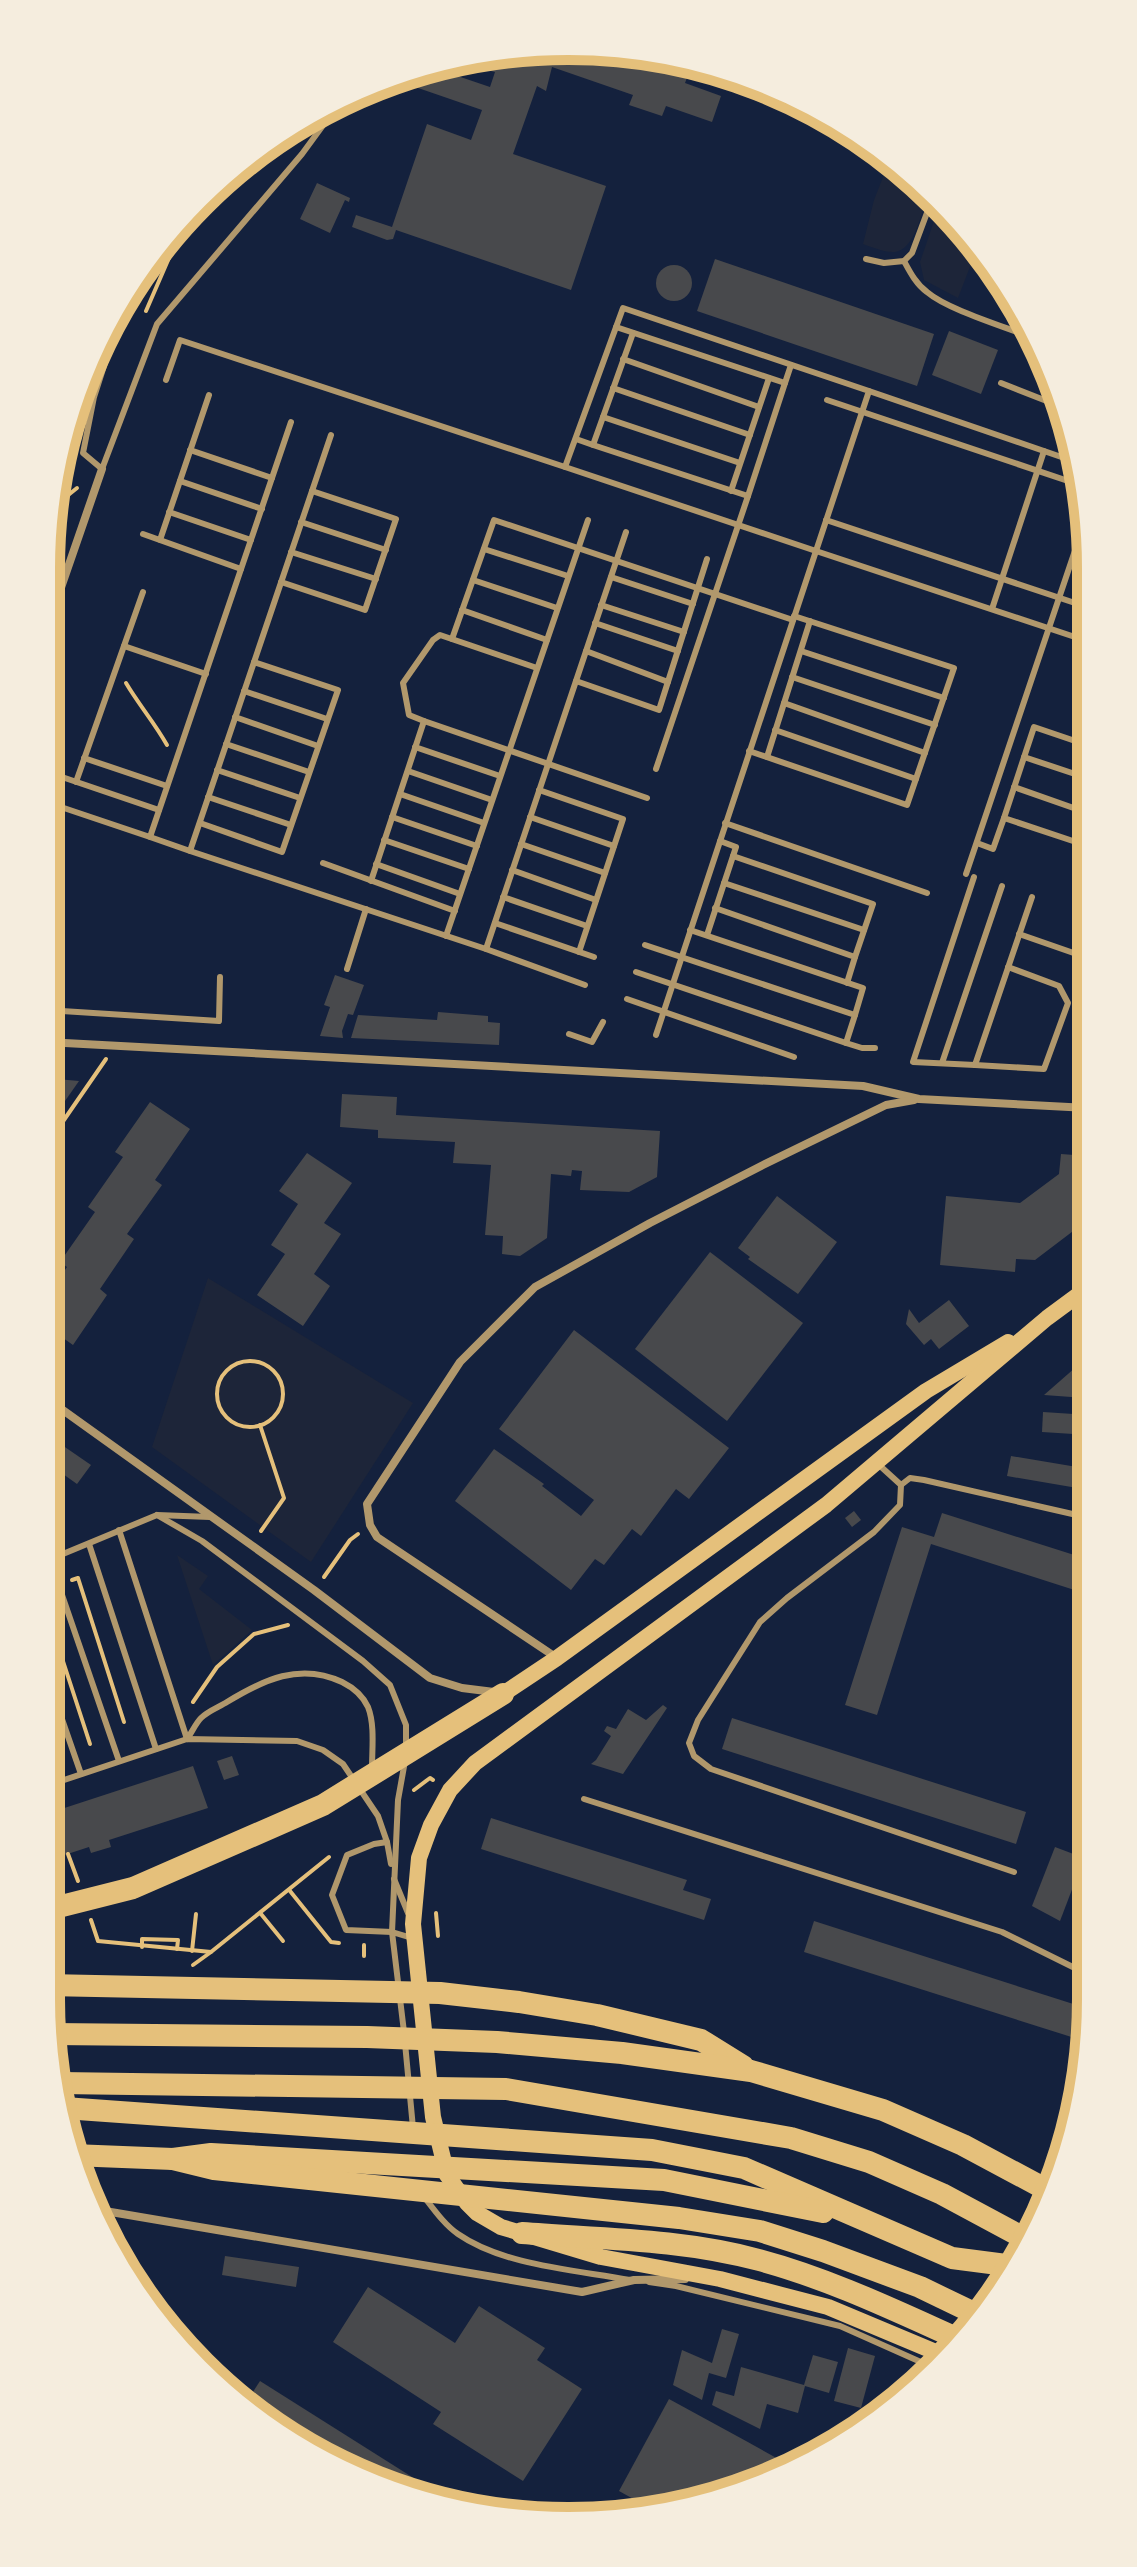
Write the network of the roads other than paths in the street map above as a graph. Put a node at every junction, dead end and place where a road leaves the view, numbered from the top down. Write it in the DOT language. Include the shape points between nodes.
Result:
graph roads {
  1 [pos="326,122"];
  2 [pos="928,209"];
  3 [pos="866,259"];
  4 [pos="904,261"];
  5 [pos="616,327"];
  6 [pos="1018,332"];
  7 [pos="633,333"];
  8 [pos="108,353"];
  9 [pos="623,359"];
  10 [pos="791,365"];
  11 [pos="769,378"];
  12 [pos="166,380"];
  13 [pos="785,383"];
  14 [pos="1001,383"];
  15 [pos="613,388"];
  16 [pos="869,391"];
  17 [pos="209,395"];
  18 [pos="827,400"];
  19 [pos="1049,402"];
  20 [pos="759,407"];
  21 [pos="862,412"];
  22 [pos="603,417"];
  23 [pos="291,422"];
  24 [pos="331,435"];
  25 [pos="750,435"];
  26 [pos="576,439"];
  27 [pos="593,445"];
  28 [pos="190,450"];
  29 [pos="1044,451"];
  30 [pos="1065,458"];
  31 [pos="740,463"];
  32 [pos="565,467"];
  33 [pos="102,469"];
  34 [pos="1038,471"];
  35 [pos="272,478"];
  36 [pos="180,481"];
  37 [pos="1069,481"];
  38 [pos="312,491"];
  39 [pos="731,491"];
  40 [pos="748,496"];
  41 [pos="262,509"];
  42 [pos="169,512"];
  43 [pos="588,520"];
  44 [pos="826,520"];
  45 [pos="301,522"];
  46 [pos="738,525"];
  47 [pos="626,532"];
  48 [pos="143,534"];
  49 [pos="160,540"];
  50 [pos="251,540"];
  51 [pos="1076,547"];
  52 [pos="578,548"];
  53 [pos="484,549"];
  54 [pos="386,550"];
  55 [pos="816,551"];
  56 [pos="291,552"];
  57 [pos="707,559"];
  58 [pos="616,560"];
  59 [pos="241,569"];
  60 [pos="568,576"];
  61 [pos="611,577"];
  62 [pos="376,579"];
  63 [pos="1002,579"];
  64 [pos="473,580"];
  65 [pos="281,582"];
  66 [pos="698,588"];
  67 [pos="60,590"];
  68 [pos="143,592"];
  69 [pos="714,594"];
  70 [pos="1059,598"];
  71 [pos="1077,598"];
  72 [pos="1075,603"];
  73 [pos="693,604"];
  74 [pos="601,605"];
  75 [pos="557,608"];
  76 [pos="992,609"];
  77 [pos="462,610"];
  78 [pos="793,618"];
  79 [pos="810,621"];
  80 [pos="595,623"];
  81 [pos="1049,628"];
  82 [pos="684,632"];
  83 [pos="1077,638"];
  84 [pos="452,639"];
  85 [pos="547,640"];
  86 [pos="124,646"];
  87 [pos="586,651"];
  88 [pos="678,651"];
  89 [pos="801,651"];
  90 [pos="254,662"];
  91 [pos="537,668"];
  92 [pos="206,674"];
  93 [pos="792,677"];
  94 [pos="576,681"];
  95 [pos="668,682"];
  96 [pos="244,691"];
  97 [pos="944,698"];
  98 [pos="784,703"];
  99 [pos="235,717"];
  100 [pos="327,719"];
  101 [pos="424,721"];
  102 [pos="935,725"];
  103 [pos="775,730"];
  104 [pos="1077,742"];
  105 [pos="226,744"];
  106 [pos="318,746"];
  107 [pos="415,747"];
  108 [pos="509,750"];
  109 [pos="749,751"];
  110 [pos="925,753"];
  111 [pos="767,757"];
  112 [pos="1024,757"];
  113 [pos="84,758"];
  114 [pos="548,764"];
  115 [pos="656,769"];
  116 [pos="217,770"];
  117 [pos="408,771"];
  118 [pos="309,772"];
  119 [pos="1077,775"];
  120 [pos="60,776"];
  121 [pos="500,776"];
  122 [pos="916,779"];
  123 [pos="76,782"];
  124 [pos="167,786"];
  125 [pos="1014,787"];
  126 [pos="539,790"];
  127 [pos="400,794"];
  128 [pos="208,797"];
  129 [pos="300,798"];
  130 [pos="647,798"];
  131 [pos="492,800"];
  132 [pos="1077,806"];
  133 [pos="60,807"];
  134 [pos="159,810"];
  135 [pos="392,817"];
  136 [pos="530,817"];
  137 [pos="1004,818"];
  138 [pos="200,823"];
  139 [pos="484,823"];
  140 [pos="725,823"];
  141 [pos="291,825"];
  142 [pos="150,837"];
  143 [pos="1077,839"];
  144 [pos="384,840"];
  145 [pos="720,841"];
  146 [pos="977,843"];
  147 [pos="521,844"];
  148 [pos="477,846"];
  149 [pos="614,846"];
  150 [pos="190,851"];
  151 [pos="733,856"];
  152 [pos="323,863"];
  153 [pos="376,864"];
  154 [pos="469,869"];
  155 [pos="512,870"];
  156 [pos="605,873"];
  157 [pos="371,881"];
  158 [pos="724,883"];
  159 [pos="1002,886"];
  160 [pos="927,893"];
  161 [pos="460,894"];
  162 [pos="503,897"];
  163 [pos="1032,897"];
  164 [pos="596,900"];
  165 [pos="715,908"];
  166 [pos="366,909"];
  167 [pos="455,911"];
  168 [pos="495,923"];
  169 [pos="587,926"];
  170 [pos="690,930"];
  171 [pos="864,930"];
  172 [pos="1019,934"];
  173 [pos="707,935"];
  174 [pos="446,936"];
  175 [pos="645,945"];
  176 [pos="486,949"];
  177 [pos="579,952"];
  178 [pos="1077,954"];
  179 [pos="594,957"];
  180 [pos="681,957"];
  181 [pos="855,957"];
  182 [pos="1008,967"];
  183 [pos="347,969"];
  184 [pos="636,972"];
  185 [pos="220,977"];
  186 [pos="847,983"];
  187 [pos="585,985"];
  188 [pos="672,985"];
  189 [pos="627,999"];
  190 [pos="60,1011"];
  191 [pos="663,1012"];
  192 [pos="855,1015"];
  193 [pos="603,1022"];
  194 [pos="569,1034"];
  195 [pos="656,1035"];
  196 [pos="60,1043"];
  197 [pos="846,1043"];
  198 [pos="875,1048"];
  199 [pos="794,1057"];
  200 [pos="942,1063"];
  201 [pos="975,1065"];
  202 [pos="919,1099"];
  203 [pos="1077,1107"];
  204 [pos="1077,1296"];
  205 [pos="1047,1318"];
  206 [pos="60,1408"];
  207 [pos="878,1464"];
  208 [pos="901,1485"];
  209 [pos="157,1515"];
  210 [pos="1077,1515"];
  211 [pos="210,1517"];
  212 [pos="119,1530"];
  213 [pos="89,1544"];
  214 [pos="60,1556"];
  215 [pos="60,1596"];
  216 [pos="557,1658"];
  217 [pos="503,1694"];
  218 [pos="60,1713"];
  219 [pos="187,1739"];
  220 [pos="156,1749"];
  221 [pos="119,1761"];
  222 [pos="81,1774"];
  223 [pos="372,1776"];
  224 [pos="60,1781"];
  225 [pos="584,1799"];
  226 [pos="387,1842"];
  227 [pos="1014,1872"];
  228 [pos="393,1876"];
  229 [pos="60,1906"];
  230 [pos="414,1931"];
  231 [pos="392,1932"];
  232 [pos="1077,1969"];
  233 [pos="60,1985"];
  234 [pos="61,2034"];
  235 [pos="751,2071"];
  236 [pos="67,2083"];
  237 [pos="72,2109"];
  238 [pos="414,2143"];
  239 [pos="85,2156"];
  240 [pos="415,2157"];
  241 [pos="173,2159"];
  242 [pos="418,2170"];
  243 [pos="422,2183"];
  244 [pos="1041,2186"];
  245 [pos="107,2211"];
  246 [pos="871,2223"];
  247 [pos="522,2233"];
  248 [pos="1019,2235"];
  249 [pos="1002,2264"];
  250 [pos="720,2279"];
  251 [pos="634,2280"];
  252 [pos="970,2311"];
  253 [pos="950,2335"];
  254 [pos="934,2351"];
  255 [pos="923,2363"];
  1 -- 33 [label="lane" via="157,324"];
  2 -- 4 [label="lane"];
  3 -- 4 [label="lane"];
  4 -- 6 [label="lane" via="929,294"];
  5 -- 7 [label="lane"];
  5 -- 10 [label="lane" via="623,308"];
  5 -- 26 [label="lane"];
  7 -- 9 [label="lane"];
  7 -- 11 [label="lane"];
  8 -- 33 [label="lane" via="83,453"];
  9 -- 15 [label="lane"];
  9 -- 20 [label="lane"];
  10 -- 13 [label="lane"];
  10 -- 16 [label="lane"];
  11 -- 13 [label="lane"];
  11 -- 20 [label="lane"];
  12 -- 32 [label="lane" via="180,340"];
  13 -- 40 [label="lane"];
  14 -- 19 [label="lane"];
  15 -- 22 [label="lane"];
  15 -- 25 [label="lane"];
  16 -- 21 [label="lane"];
  16 -- 29 [label="lane"];
  17 -- 28 [label="lane"];
  18 -- 21 [label="lane"];
  20 -- 25 [label="lane"];
  21 -- 34 [label="lane"];
  21 -- 44 [label="lane"];
  22 -- 27 [label="lane"];
  22 -- 31 [label="lane"];
  23 -- 35 [label="lane"];
  24 -- 38 [label="lane"];
  25 -- 31 [label="lane"];
  26 -- 27 [label="lane"];
  26 -- 32 [label="lane"];
  27 -- 39 [label="lane"];
  28 -- 35 [label="lane"];
  28 -- 36 [label="lane"];
  29 -- 30 [label="lane"];
  29 -- 34 [label="lane"];
  31 -- 39 [label="lane"];
  32 -- 46 [label="lane"];
  33 -- 67 [label="street"];
  34 -- 37 [label="lane"];
  34 -- 63 [label="lane"];
  35 -- 41 [label="lane"];
  36 -- 41 [label="lane"];
  36 -- 42 [label="lane"];
  38 -- 45 [label="lane"];
  38 -- 54 [label="lane" via="396,519"];
  39 -- 40 [label="lane"];
  40 -- 46 [label="lane"];
  41 -- 50 [label="lane"];
  42 -- 49 [label="lane"];
  42 -- 50 [label="lane"];
  43 -- 52 [label="lane"];
  44 -- 55 [label="lane"];
  44 -- 63 [label="lane"];
  45 -- 54 [label="lane"];
  45 -- 56 [label="lane"];
  46 -- 55 [label="lane"];
  46 -- 69 [label="lane"];
  47 -- 58 [label="lane"];
  48 -- 49 [label="lane"];
  49 -- 59 [label="lane"];
  50 -- 59 [label="lane"];
  51 -- 70 [label="lane"];
  52 -- 53 [label="lane" via="494,520"];
  52 -- 58 [label="lane"];
  52 -- 60 [label="lane"];
  53 -- 60 [label="lane"];
  53 -- 64 [label="lane"];
  54 -- 62 [label="lane"];
  55 -- 76 [label="lane"];
  55 -- 78 [label="lane"];
  56 -- 62 [label="lane"];
  56 -- 65 [label="lane"];
  57 -- 66 [label="lane"];
  58 -- 61 [label="lane"];
  58 -- 66 [label="lane"];
  59 -- 92 [label="lane"];
  60 -- 75 [label="lane"];
  61 -- 73 [label="lane"];
  61 -- 74 [label="lane"];
  62 -- 65 [label="lane" via="365,610"];
  63 -- 70 [label="lane"];
  63 -- 76 [label="lane"];
  64 -- 75 [label="lane"];
  64 -- 77 [label="lane"];
  65 -- 90 [label="lane"];
  66 -- 69 [label="lane"];
  66 -- 73 [label="lane"];
  68 -- 86 [label="lane"];
  69 -- 78 [label="lane"];
  69 -- 115 [label="lane"];
  70 -- 72 [label="lane"];
  70 -- 81 [label="lane"];
  71 -- 72 [label="lane"];
  73 -- 82 [label="lane"];
  74 -- 80 [label="lane"];
  74 -- 82 [label="lane"];
  75 -- 85 [label="lane"];
  76 -- 81 [label="lane"];
  77 -- 84 [label="lane"];
  77 -- 85 [label="lane"];
  78 -- 79 [label="lane"];
  78 -- 109 [label="lane"];
  79 -- 89 [label="lane"];
  79 -- 97 [label="lane" via="954,668"];
  80 -- 87 [label="lane"];
  80 -- 88 [label="lane"];
  81 -- 83 [label="lane"];
  81 -- 146 [label="lane"];
  82 -- 88 [label="lane"];
  84 -- 91 [label="lane"];
  84 -- 101 [label="lane" via="440,635 433,640 403,683 409,715"];
  85 -- 91 [label="lane"];
  86 -- 92 [label="lane"];
  86 -- 113 [label="lane"];
  87 -- 94 [label="lane"];
  87 -- 95 [label="lane"];
  88 -- 95 [label="lane"];
  89 -- 93 [label="lane"];
  89 -- 97 [label="lane"];
  90 -- 96 [label="lane"];
  90 -- 100 [label="lane" via="338,690"];
  91 -- 108 [label="lane"];
  92 -- 124 [label="lane"];
  93 -- 98 [label="lane"];
  93 -- 102 [label="lane"];
  94 -- 95 [label="lane" via="659,710"];
  94 -- 114 [label="lane"];
  96 -- 99 [label="lane"];
  96 -- 100 [label="lane"];
  97 -- 102 [label="lane"];
  98 -- 103 [label="lane"];
  98 -- 110 [label="lane"];
  99 -- 105 [label="lane"];
  99 -- 106 [label="lane"];
  100 -- 106 [label="lane"];
  101 -- 107 [label="lane"];
  101 -- 108 [label="lane"];
  102 -- 110 [label="lane"];
  103 -- 111 [label="lane"];
  103 -- 122 [label="lane"];
  104 -- 112 [label="lane" via="1034,727"];
  105 -- 116 [label="lane"];
  105 -- 118 [label="lane"];
  106 -- 118 [label="lane"];
  107 -- 117 [label="lane"];
  107 -- 121 [label="lane"];
  108 -- 114 [label="lane"];
  108 -- 121 [label="lane"];
  109 -- 111 [label="lane"];
  109 -- 140 [label="lane"];
  110 -- 122 [label="lane"];
  111 -- 122 [label="lane" via="907,805"];
  112 -- 119 [label="lane"];
  112 -- 125 [label="lane"];
  113 -- 123 [label="lane"];
  113 -- 124 [label="lane"];
  114 -- 126 [label="lane"];
  114 -- 130 [label="lane"];
  116 -- 128 [label="lane"];
  116 -- 129 [label="lane"];
  117 -- 127 [label="lane"];
  117 -- 131 [label="lane"];
  118 -- 129 [label="lane"];
  120 -- 123 [label="lane"];
  121 -- 131 [label="lane"];
  123 -- 134 [label="lane"];
  124 -- 134 [label="lane"];
  125 -- 132 [label="lane"];
  125 -- 137 [label="lane"];
  126 -- 136 [label="lane"];
  126 -- 149 [label="lane" via="623,819"];
  127 -- 135 [label="lane"];
  127 -- 139 [label="lane"];
  128 -- 138 [label="lane"];
  128 -- 141 [label="lane"];
  129 -- 141 [label="lane"];
  131 -- 139 [label="lane"];
  133 -- 142 [label="lane"];
  134 -- 142 [label="lane"];
  135 -- 144 [label="lane"];
  135 -- 148 [label="lane"];
  136 -- 147 [label="lane"];
  136 -- 149 [label="lane"];
  137 -- 143 [label="lane"];
  137 -- 146 [label="lane" via="993,849"];
  138 -- 141 [label="lane" via="282,852"];
  138 -- 150 [label="lane"];
  139 -- 148 [label="lane"];
  140 -- 145 [label="lane"];
  140 -- 160 [label="lane"];
  142 -- 150 [label="lane"];
  144 -- 153 [label="lane"];
  144 -- 154 [label="lane"];
  145 -- 151 [label="lane" via="736,847"];
  145 -- 170 [label="lane"];
  146 -- 200 [label="lane" via="913,1062"];
  147 -- 155 [label="lane"];
  147 -- 156 [label="lane"];
  148 -- 154 [label="lane"];
  149 -- 156 [label="lane"];
  150 -- 166 [label="lane"];
  151 -- 158 [label="lane"];
  151 -- 171 [label="lane" via="873,904"];
  152 -- 157 [label="lane"];
  153 -- 157 [label="lane"];
  153 -- 161 [label="lane"];
  154 -- 161 [label="lane"];
  155 -- 162 [label="lane"];
  155 -- 164 [label="lane"];
  156 -- 164 [label="lane"];
  157 -- 167 [label="lane"];
  158 -- 165 [label="lane"];
  158 -- 171 [label="lane"];
  159 -- 200 [label="lane"];
  161 -- 167 [label="lane"];
  162 -- 168 [label="lane"];
  162 -- 169 [label="lane"];
  163 -- 172 [label="lane"];
  164 -- 169 [label="lane"];
  165 -- 173 [label="lane"];
  165 -- 181 [label="lane"];
  166 -- 174 [label="lane"];
  166 -- 183 [label="lane"];
  167 -- 174 [label="lane"];
  168 -- 176 [label="lane"];
  168 -- 177 [label="lane"];
  169 -- 177 [label="lane"];
  170 -- 173 [label="lane"];
  170 -- 180 [label="lane"];
  171 -- 181 [label="lane"];
  172 -- 178 [label="lane"];
  172 -- 182 [label="lane"];
  173 -- 186 [label="lane"];
  174 -- 176 [label="lane"];
  175 -- 180 [label="lane"];
  176 -- 187 [label="lane"];
  177 -- 179 [label="lane"];
  180 -- 188 [label="lane"];
  180 -- 192 [label="lane"];
  181 -- 186 [label="lane"];
  182 -- 201 [label="lane"];
  182 -- 201 [label="lane" via="1059,986 1068,1003 1044,1069"];
  184 -- 188 [label="lane"];
  185 -- 190 [label="lane" via="219,1021"];
  186 -- 192 [label="lane" via="863,988"];
  188 -- 191 [label="lane"];
  188 -- 197 [label="lane"];
  189 -- 191 [label="lane"];
  191 -- 195 [label="lane"];
  191 -- 199 [label="lane"];
  192 -- 197 [label="lane"];
  193 -- 194 [label="lane" via="592,1042"];
  196 -- 202 [label="street" via="863,1086"];
  197 -- 198 [label="lane"];
  200 -- 201 [label="lane"];
  202 -- 203 [label="street"];
  202 -- 216 [label="street" via="886,1105 535,1287 460,1362 367,1504 377,1537"];
  204 -- 205 [label="main road"];
  205 -- 207 [label="main road"];
  205 -- 216 [label="main road" via="926,1391"];
  206 -- 211 [label="street"];
  207 -- 208 [label="lane"];
  207 -- 230 [label="main road" via="475,1763 450,1790 419,1858"];
  208 -- 210 [label="lane" via="910,1478 924,1480"];
  208 -- 227 [label="lane" via="900,1505 874,1532 760,1622 689,1743 694,1756 711,1769"];
  209 -- 211 [label="lane"];
  209 -- 212 [label="lane"];
  209 -- 228 [label="lane" via="202,1541 390,1685 406,1725"];
  211 -- 217 [label="street" via="430,1678"];
  212 -- 213 [label="lane"];
  212 -- 219 [label="lane"];
  213 -- 214 [label="lane"];
  213 -- 220 [label="lane"];
  215 -- 221 [label="lane"];
  216 -- 217 [label="main road"];
  217 -- 223 [label="highway"];
  218 -- 222 [label="lane"];
  219 -- 220 [label="lane"];
  219 -- 223 [label="lane" via="201,1718 249,1689 282,1675 321,1674 349,1686 368,1708"];
  219 -- 226 [label="lane" via="297,1741 323,1750 343,1764 378,1816"];
  220 -- 221 [label="lane"];
  221 -- 222 [label="lane"];
  222 -- 224 [label="lane"];
  223 -- 229 [label="highway" via="323,1805 133,1888"];
  225 -- 232 [label="lane" via="1002,1932"];
  226 -- 228 [label="lane"];
  226 -- 231 [label="lane" via="347,1855 332,1895 346,1930"];
  228 -- 230 [label="lane"];
  228 -- 231 [label="lane"];
  230 -- 231 [label="lane"];
  230 -- 247 [label="main road" via="433,2117 447,2175 477,2213"];
  231 -- 238 [label="lane"];
  233 -- 235 [label="highway" via="440,1993 519,2002 701,2040"];
  234 -- 235 [label="highway" via="497,2042"];
  235 -- 244 [label="highway" via="883,2110"];
  236 -- 248 [label="highway" via="521,2092 791,2138 869,2162"];
  237 -- 246 [label="highway" via="652,2150 744,2168"];
  239 -- 241 [label="highway"];
  240 -- 242 [label="lane"];
  241 -- 246 [label="highway" via="211,2154 664,2180"];
  241 -- 252 [label="highway" via="214,2169 760,2231 920,2287"];
  243 -- 251 [label="lane" via="425,2197 458,2234 488,2250"];
  245 -- 251 [label="street" via="582,2292"];
  246 -- 249 [label="highway" via="952,2258"];
  247 -- 250 [label="main road" via="601,2257"];
  247 -- 253 [label="highway" via="682,2245 757,2259 836,2284"];
  250 -- 251 [label="street"];
  250 -- 254 [label="main road" via="828,2307"];
  251 -- 255 [label="lane" via="840,2326"];
}
